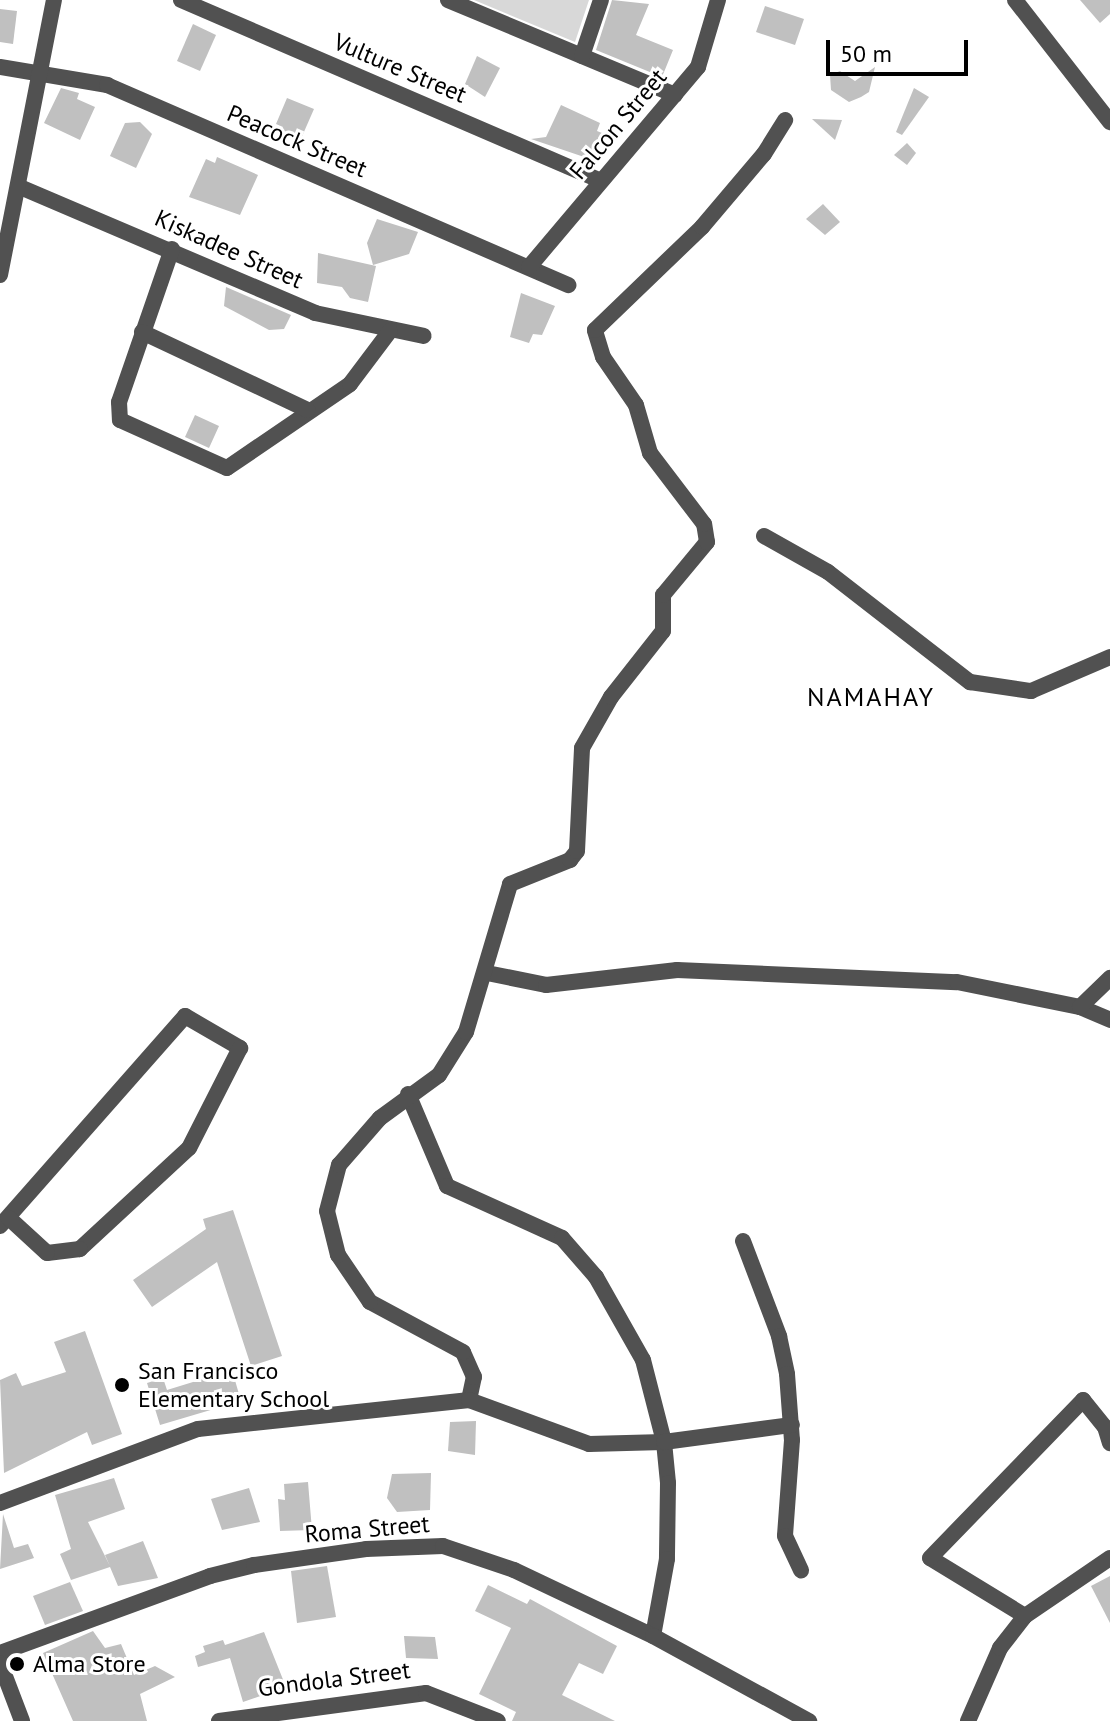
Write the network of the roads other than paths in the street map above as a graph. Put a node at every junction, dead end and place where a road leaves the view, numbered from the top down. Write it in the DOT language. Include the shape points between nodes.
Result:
graph roads {
  1 [pos="54,0"];
  2 [pos="181,0"];
  3 [pos="448,0"];
  4 [pos="601,0"];
  5 [pos="718,0"];
  6 [pos="1015,0"];
  7 [pos="582,56"];
  8 [pos="0,67"];
  9 [pos="42,73"];
  10 [pos="675,95"];
  11 [pos="1109,119"];
  12 [pos="785,120"];
  13 [pos="601,181"];
  14 [pos="20,187"];
  15 [pos="172,249"];
  16 [pos="529,267"];
  17 [pos="0,275"];
  18 [pos="568,285"];
  19 [pos="390,331"];
  20 [pos="142,332"];
  21 [pos="424,336"];
  22 [pos="308,410"];
  23 [pos="764,536"];
  24 [pos="1110,657"];
  25 [pos="487,973"];
  26 [pos="1110,978"];
  27 [pos="1080,1007"];
  28 [pos="1110,1020"];
  29 [pos="408,1094"];
  30 [pos="5,1222"];
  31 [pos="743,1241"];
  32 [pos="469,1400"];
  33 [pos="792,1425"];
  34 [pos="664,1442"];
  35 [pos="1110,1443"];
  36 [pos="0,1503"];
  37 [pos="1110,1558"];
  38 [pos="801,1571"];
  39 [pos="1025,1616"];
  40 [pos="653,1636"];
  41 [pos="0,1653"];
  42 [pos="0,1663"];
  43 [pos="22,1721"];
  44 [pos="219,1721"];
  45 [pos="498,1721"];
  46 [pos="809,1721"];
  47 [pos="968,1721"];
  1 -- 9 [label="street"];
  2 -- 13 [label="street, Vulture Street"];
  3 -- 7 [label="street"];
  4 -- 7 [label="street"];
  5 -- 10 [label="street, Falcon Street" via="698,67"];
  6 -- 11 [label="street"];
  7 -- 10 [label="street"];
  8 -- 9 [label="street, Peacock Street"];
  9 -- 14 [label="street"];
  9 -- 16 [label="street, Peacock Street" via="107,85"];
  10 -- 13 [label="street, Falcon Street"];
  12 -- 25 [label="street" via="764,154 702,227 595,330 603,357 636,405 650,453 709,535 663,595 663,631 611,697 582,748 577,851 570,860 510,884"];
  13 -- 16 [label="street, Falcon Street"];
  14 -- 15 [label="street, Kiskadee Street"];
  14 -- 17 [label="street"];
  15 -- 19 [label="street, Kiskadee Street" via="315,313"];
  15 -- 20 [label="street"];
  16 -- 18 [label="street, Peacock Street"];
  19 -- 21 [label="street, Kiskadee Street"];
  19 -- 22 [label="street" via="350,384"];
  20 -- 22 [label="street"];
  20 -- 22 [label="street" via="119,402 120,420 227,468"];
  23 -- 24 [label="street" via="828,572 970,682 1031,691"];
  25 -- 27 [label="street" via="546,985 677,970 802,979 888,977 957,982"];
  25 -- 29 [label="street" via="466,1032 439,1075"];
  26 -- 27 [label="street"];
  27 -- 28 [label="street"];
  29 -- 32 [label="street" via="339,1165 327,1211 338,1255 370,1302 463,1352 474,1377"];
  29 -- 34 [label="street" via="447,1186 562,1238 596,1277 643,1360"];
  30 -- 30 [label="street" via="185,1016 240,1048 189,1148 80,1249 47,1253"];
  31 -- 33 [label="street" via="779,1336"];
  32 -- 34 [label="street" via="589,1444"];
  32 -- 36 [label="street" via="198,1429"];
  33 -- 34 [label="street"];
  33 -- 38 [label="street" via="785,1536"];
  34 -- 40 [label="street" via="667,1559"];
  35 -- 39 [label="street" via="1105,1427 1083,1400 930,1558"];
  37 -- 39 [label="street"];
  39 -- 47 [label="street" via="1000,1648"];
  40 -- 41 [label="street, Roma Street" via="514,1570 443,1546 366,1549 254,1565 210,1576"];
  40 -- 46 [label="street, Roma Street"];
  42 -- 43 [label="street"];
  44 -- 45 [label="street, Gondola Street" via="426,1693"];
}
